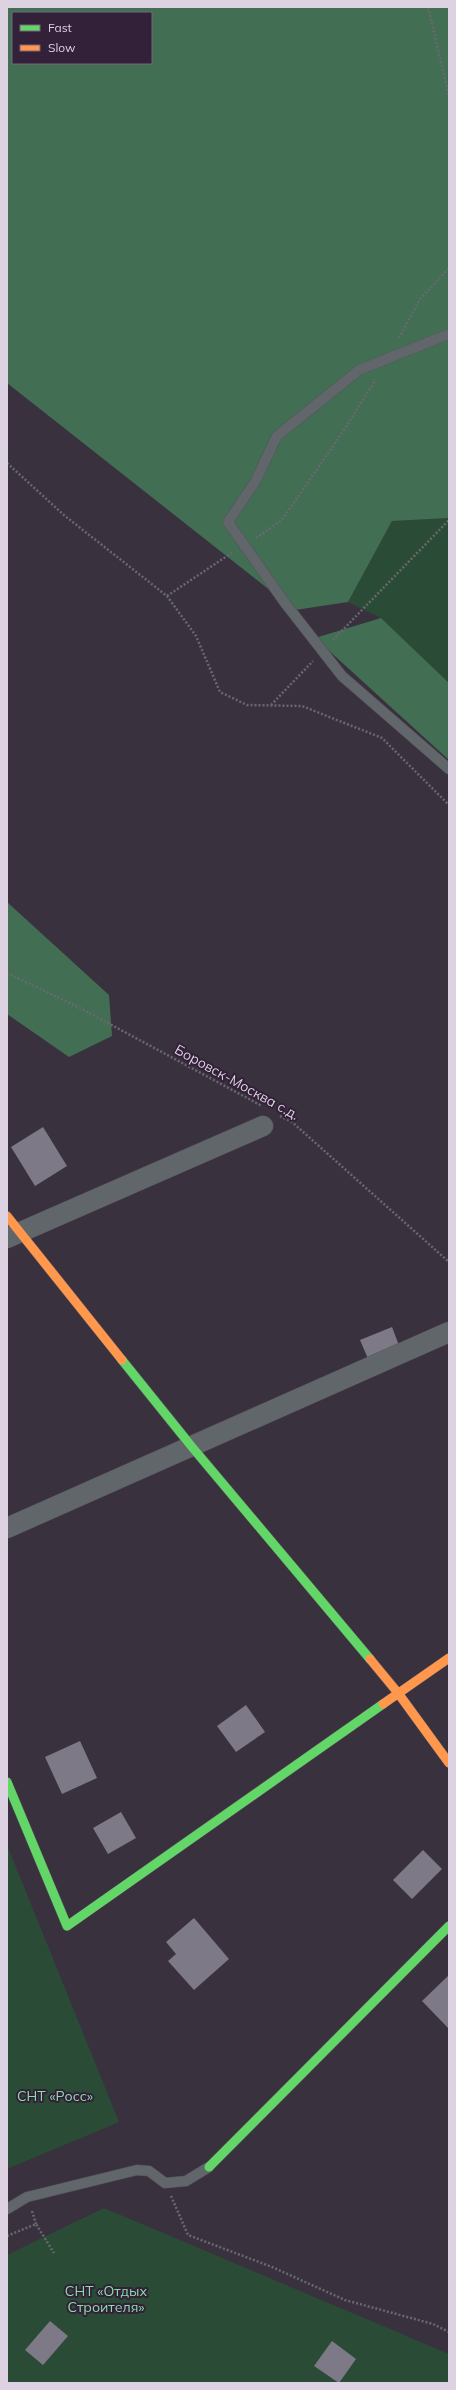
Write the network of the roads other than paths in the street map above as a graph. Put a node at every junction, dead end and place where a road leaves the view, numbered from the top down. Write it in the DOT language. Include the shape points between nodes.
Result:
graph roads {
  1 [pos="449,334"];
  2 [pos="449,769"];
  3 [pos="269,1116"];
  4 [pos="7,1216"];
  5 [pos="14,1235"];
  6 [pos="449,1332"];
  7 [pos="192,1447"];
  8 [pos="7,1528"];
  9 [pos="449,1658"];
  10 [pos="398,1693"];
  11 [pos="449,1763"];
  12 [pos="7,1782"];
  13 [pos="449,1926"];
  14 [pos="209,2168"];
  15 [pos="7,2209"];
  1 -- 2 [label="lane" via="359,370 276,436 254,482 228,522 285,603 342,676"];
  3 -- 5 [label="street"];
  4 -- 5 [label="street"];
  5 -- 7 [label="street"];
  6 -- 7 [label="street"];
  7 -- 8 [label="street"];
  7 -- 10 [label="street"];
  9 -- 10 [label="street"];
  10 -- 11 [label="street"];
  10 -- 12 [label="street" via="67,1926"];
  13 -- 14 [label="street"];
  14 -- 15 [label="lane" via="186,2181 165,2184 148,2171 137,2170 27,2197"];
}
